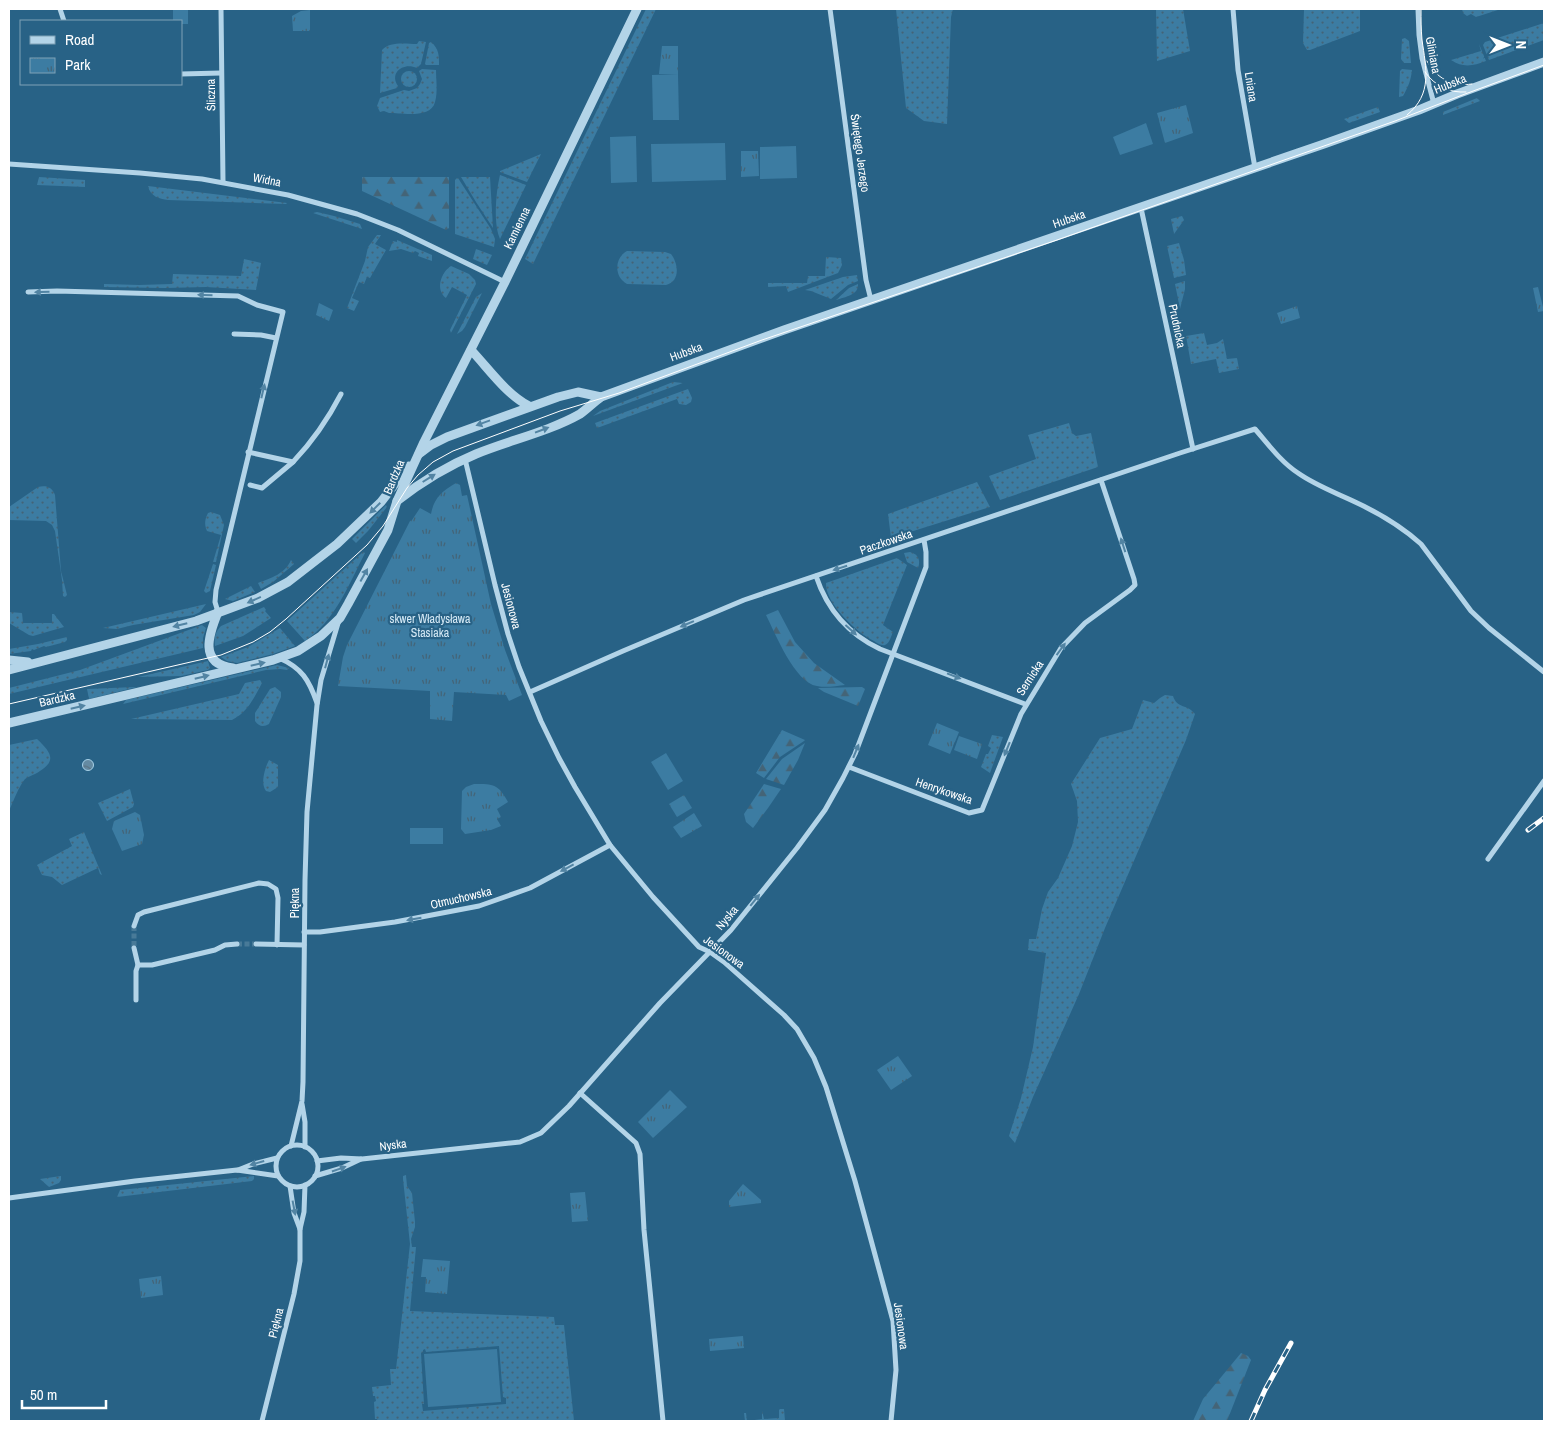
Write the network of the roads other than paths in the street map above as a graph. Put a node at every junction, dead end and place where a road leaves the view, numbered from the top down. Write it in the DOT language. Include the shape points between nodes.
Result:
graph roads {
  1 [pos="221,9"];
  2 [pos="637,9"];
  3 [pos="830,9"];
  4 [pos="1234,9"];
  5 [pos="1418,9"];
  6 [pos="1544,62"];
  7 [pos="221,73"];
  8 [pos="182,74"];
  9 [pos="1434,104"];
  10 [pos="9,164"];
  11 [pos="1255,168"];
  12 [pos="222,182"];
  13 [pos="1141,208"];
  14 [pos="505,282"];
  15 [pos="28,292"];
  16 [pos="871,300"];
  17 [pos="234,334"];
  18 [pos="276,338"];
  19 [pos="471,350"];
  20 [pos="341,394"];
  21 [pos="601,397"];
  22 [pos="529,406"];
  23 [pos="1193,449"];
  24 [pos="248,452"];
  25 [pos="417,456"];
  26 [pos="465,459"];
  27 [pos="293,462"];
  28 [pos="1101,480"];
  29 [pos="250,485"];
  30 [pos="397,501"];
  31 [pos="924,540"];
  32 [pos="816,576"];
  33 [pos="218,612"];
  34 [pos="340,618"];
  35 [pos="893,654"];
  36 [pos="279,658"];
  37 [pos="9,660"];
  38 [pos="38,662"];
  39 [pos="237,669"];
  40 [pos="9,670"];
  41 [pos="1544,672"];
  42 [pos="530,692"];
  43 [pos="1025,704"];
  44 [pos="317,705"];
  45 [pos="9,724"];
  46 [pos="849,767"];
  47 [pos="1544,781"];
  48 [pos="610,845"];
  49 [pos="1488,859"];
  50 [pos="134,926"];
  51 [pos="304,932"];
  52 [pos="237,944"];
  53 [pos="256,944"];
  54 [pos="277,945"];
  55 [pos="304,945"];
  56 [pos="134,948"];
  57 [pos="710,952"];
  58 [pos="138,965"];
  59 [pos="136,1000"];
  60 [pos="580,1093"];
  61 [pos="302,1101"];
  62 [pos="291,1146"];
  63 [pos="306,1147"];
  64 [pos="277,1158"];
  65 [pos="362,1159"];
  66 [pos="317,1161"];
  67 [pos="237,1170"];
  68 [pos="278,1176"];
  69 [pos="315,1176"];
  70 [pos="305,1185"];
  71 [pos="290,1186"];
  72 [pos="9,1198"];
  73 [pos="300,1229"];
  74 [pos="262,1421"];
  75 [pos="663,1421"];
  76 [pos="891,1421"];
  1 -- 7 [label="street, Śliczna"];
  2 -- 14 [label="street, Kamienna"];
  3 -- 16 [label="street, Świętego Jerzego"];
  4 -- 11 [label="street, Lniana" via="1238,70"];
  5 -- 9 [label="street, Gliniana" via="1422,58"];
  6 -- 9 [label="street, Hubska"];
  7 -- 8 [label="street"];
  7 -- 12 [label="street, Śliczna"];
  9 -- 11 [label="street, Hubska"];
  10 -- 12 [label="street, Widna"];
  11 -- 13 [label="street, Hubska"];
  12 -- 14 [label="street, Widna" via="356,213"];
  13 -- 16 [label="street, Hubska"];
  13 -- 23 [label="street, Prudnicka"];
  14 -- 19 [label="street, Kamienna"];
  18 -- 15 [label="street, one-way" via="283,312 238,296"];
  16 -- 21 [label="street, Hubska"];
  17 -- 18 [label="street"];
  24 -- 18 [label="street, one-way"];
  19 -- 22 [label="street" via="510,392"];
  19 -- 25 [label="street, Kamienna"];
  20 -- 27 [label="street" via="320,430"];
  21 -- 22 [label="street" via="578,392"];
  26 -- 21 [label="street, Hubska, one-way" via="581,413"];
  22 -- 25 [label="street, one-way" via="447,437"];
  23 -- 28 [label="street, Paczkowska"];
  23 -- 41 [label="street, Paczkowska" via="1255,429 1296,472 1399,526 1421,544 1471,611"];
  24 -- 27 [label="street"];
  24 -- 33 [label="street" via="216,590"];
  25 -- 30 [label="street, Bardzka"];
  25 -- 33 [label="street, Bardzka, one-way" via="381,502 322,557 262,596"];
  30 -- 26 [label="street, Hubska, one-way" via="430,477"];
  26 -- 42 [label="street, Jesionowa" via="508,634"];
  27 -- 29 [label="street" via="262,488"];
  28 -- 31 [label="street, Paczkowska"];
  43 -- 28 [label="street, Sernicka, one-way" via="1066,641 1135,585"];
  34 -- 30 [label="street, Bardzka, one-way" via="384,538"];
  31 -- 32 [label="street, Paczkowska, one-way"];
  31 -- 35 [label="street, Nyska" via="926,567"];
  32 -- 35 [label="street, Sernicka, one-way" via="834,614 849,630"];
  32 -- 42 [label="street, Paczkowska, one-way" via="744,600"];
  33 -- 38 [label="street, Bardzka, one-way" via="196,621"];
  33 -- 39 [label="street" via="209,634 209,650 223,667"];
  34 -- 36 [label="street, Bardzka" via="303,649"];
  44 -- 34 [label="street, Piękna, one-way"];
  35 -- 43 [label="street, Sernicka, one-way"];
  46 -- 35 [label="street, Nyska, one-way"];
  39 -- 36 [label="street, Bardzka, one-way"];
  36 -- 44 [label="street, Piękna" via="293,664 301,673 312,688"];
  37 -- 38 [label="street"];
  38 -- 40 [label="street, Bardzka"];
  45 -- 39 [label="street, Bardzka, one-way"];
  42 -- 48 [label="street, Jesionowa" via="559,758"];
  43 -- 46 [label="street, Henrykowska, one-way" via="982,810 970,813"];
  44 -- 51 [label="street, Piękna" via="307,812"];
  57 -- 46 [label="street, Nyska, one-way" via="797,848 825,810"];
  47 -- 49 [label="street"];
  48 -- 51 [label="street, Otmuchowska, one-way" via="530,888 479,906 395,922"];
  48 -- 57 [label="street, Jesionowa" via="694,942"];
  50 -- 54 [label="street" via="138,915 144,912 268,884 276,889 278,898"];
  51 -- 55 [label="street, Piękna"];
  52 -- 58 [label="street" via="152,965"];
  53 -- 54 [label="street"];
  54 -- 55 [label="street"];
  55 -- 61 [label="street, Piękna"];
  56 -- 58 [label="street"];
  57 -- 60 [label="street, Nyska"];
  57 -- 76 [label="street, Jesionowa" via="797,1029 826,1086 856,1181 893,1321 896,1370"];
  58 -- 59 [label="street"];
  60 -- 65 [label="street, Nyska" via="541,1133 520,1142"];
  60 -- 75 [label="street" via="636,1143 640,1154 644,1230"];
  61 -- 62 [label="street, Piękna"];
  61 -- 63 [label="street, Piękna"];
  62 -- 63 [label="street"];
  62 -- 64 [label="street"];
  63 -- 66 [label="street"];
  64 -- 67 [label="street, one-way"];
  64 -- 68 [label="street"];
  65 -- 66 [label="street, Nyska"];
  69 -- 65 [label="street, Nyska, one-way"];
  66 -- 69 [label="street"];
  67 -- 68 [label="street"];
  67 -- 72 [label="street"];
  68 -- 71 [label="street"];
  69 -- 70 [label="street"];
  70 -- 71 [label="street"];
  70 -- 73 [label="street, Piękna"];
  71 -- 73 [label="street, Piękna, one-way"];
  73 -- 74 [label="street, Piękna" via="300,1261 294,1294"];
}
